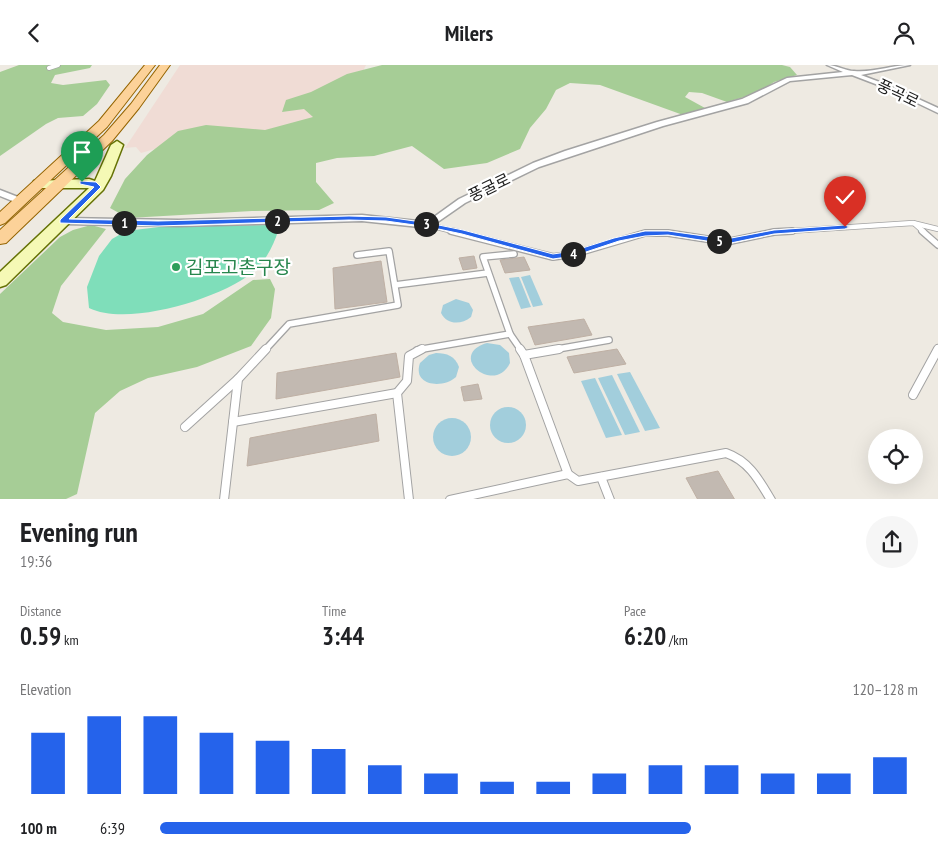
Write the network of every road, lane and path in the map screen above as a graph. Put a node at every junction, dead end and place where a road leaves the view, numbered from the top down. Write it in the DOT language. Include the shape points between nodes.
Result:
graph roads {
  1 [pos="58,65"];
  2 [pos="150,65"];
  3 [pos="165,65"];
  4 [pos="830,65"];
  5 [pos="907,65"];
  6 [pos="49,68"];
  7 [pos="854,73"];
  8 [pos="135,106"];
  9 [pos="938,111"];
  10 [pos="118,145"];
  11 [pos="62,182"];
  12 [pos="39,183"];
  13 [pos="98,187"];
  14 [pos="0,193"];
  15 [pos="20,201"];
  16 [pos="0,213"];
  17 [pos="0,220"];
  18 [pos="63,221"];
  19 [pos="913,223"];
  20 [pos="429,225"];
  21 [pos="938,229"];
  22 [pos="0,239"];
  23 [pos="938,245"];
  24 [pos="514,254"];
  25 [pos="357,255"];
  26 [pos="488,273"];
  27 [pos="0,281"];
  28 [pos="395,285"];
  29 [pos="510,334"];
  30 [pos="609,340"];
  31 [pos="938,348"];
  32 [pos="524,355"];
  33 [pos="238,379"];
  34 [pos="397,393"];
  35 [pos="913,395"];
  36 [pos="233,422"];
  37 [pos="184,427"];
  38 [pos="568,474"];
  39 [pos="601,477"];
  40 [pos="461,498"];
  41 [pos="224,499"];
  42 [pos="408,499"];
  43 [pos="450,499"];
  44 [pos="610,499"];
  45 [pos="771,499"];
  1 -- 6 [label="lane"];
  2 -- 12 [label="main road" via="102,124"];
  3 -- 8 [label="main road"];
  4 -- 7 [label="street, 풍곡로"];
  5 -- 7 [label="street, 풍굴로"];
  7 -- 9 [label="street, 풍곡로"];
  7 -- 20 [label="street, 풍굴로" via="789,79 745,101 568,153 462,201"];
  8 -- 10 [label="main road"];
  8 -- 11 [label="main road" via="108,138"];
  10 -- 13 [label="street"];
  11 -- 12 [label="street"];
  11 -- 13 [label="street" via="89,183"];
  11 -- 22 [label="main road"];
  12 -- 15 [label="main road"];
  13 -- 18 [label="street"];
  14 -- 15 [label="street"];
  15 -- 16 [label="main road"];
  15 -- 17 [label="main road"];
  18 -- 20 [label="street" via="179,223 362,218"];
  18 -- 27 [label="street"];
  19 -- 20 [label="lane" via="774,232 726,242 668,233 645,233 553,257"];
  19 -- 21 [label="lane"];
  19 -- 23 [label="lane"];
  24 -- 26 [label="lane" via="483,257"];
  25 -- 28 [label="lane" via="389,251"];
  26 -- 28 [label="lane"];
  26 -- 29 [label="lane"];
  28 -- 33 [label="lane" via="398,305 289,324"];
  29 -- 32 [label="lane"];
  29 -- 34 [label="lane" via="412,353 407,381"];
  30 -- 32 [label="lane"];
  31 -- 35 [label="lane"];
  32 -- 38 [label="lane"];
  33 -- 36 [label="lane"];
  33 -- 37 [label="lane"];
  34 -- 36 [label="lane"];
  34 -- 42 [label="lane"];
  36 -- 41 [label="lane"];
  38 -- 39 [label="lane" via="578,481"];
  38 -- 40 [label="lane"];
  39 -- 44 [label="lane"];
  39 -- 45 [label="lane" via="726,453 737,455 747,463"];
  40 -- 43 [label="lane"];
}
